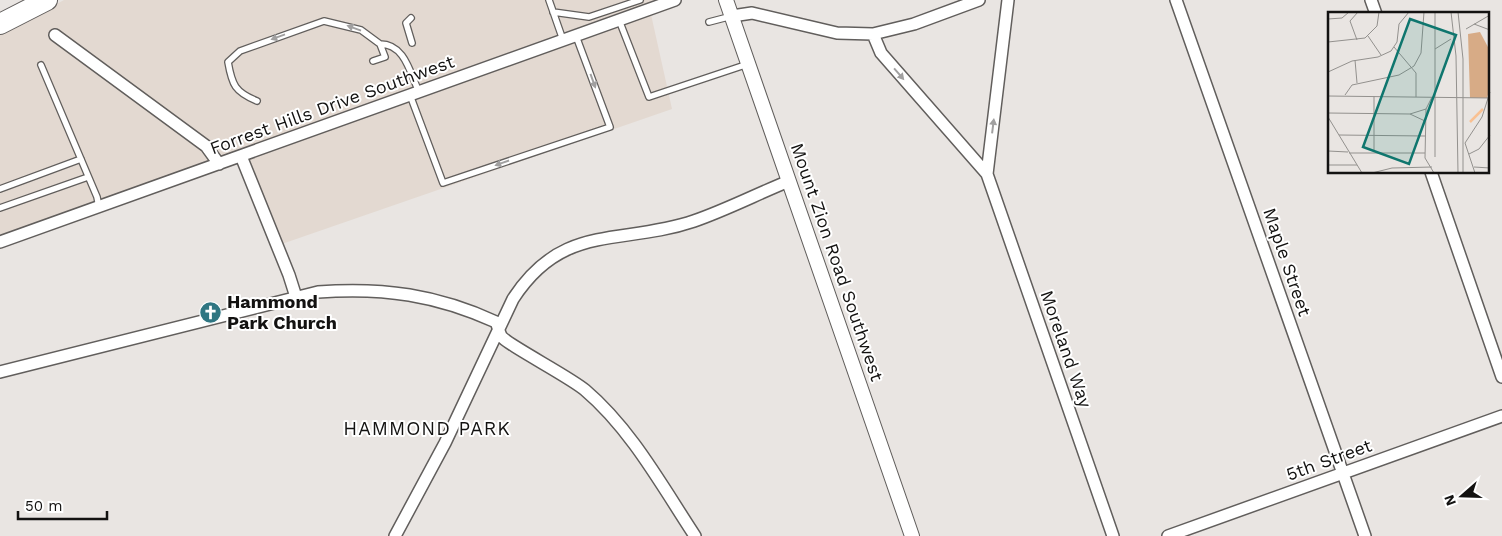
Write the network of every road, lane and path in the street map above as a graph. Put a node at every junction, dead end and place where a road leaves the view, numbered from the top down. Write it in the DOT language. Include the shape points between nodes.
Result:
graph roads {
  1 [pos="47,0"];
  2 [pos="550,0"];
  3 [pos="640,0"];
  4 [pos="675,0"];
  5 [pos="726,0"];
  6 [pos="979,0"];
  7 [pos="1008,0"];
  8 [pos="1176,0"];
  9 [pos="1371,0"];
  10 [pos="554,12"];
  11 [pos="1375,12"];
  12 [pos="732,16"];
  13 [pos="411,18"];
  14 [pos="619,20"];
  15 [pos="709,22"];
  16 [pos="0,24"];
  17 [pos="873,34"];
  18 [pos="55,35"];
  19 [pos="576,36"];
  20 [pos="563,40"];
  21 [pos="412,43"];
  22 [pos="380,44"];
  23 [pos="373,61"];
  24 [pos="41,64"];
  25 [pos="748,64"];
  26 [pos="414,94"];
  27 [pos="257,101"];
  28 [pos="241,156"];
  29 [pos="81,159"];
  30 [pos="219,164"];
  31 [pos="987,174"];
  32 [pos="1432,174"];
  33 [pos="88,177"];
  34 [pos="789,181"];
  35 [pos="0,189"];
  36 [pos="99,207"];
  37 [pos="0,208"];
  38 [pos="0,242"];
  39 [pos="296,297"];
  40 [pos="499,330"];
  41 [pos="0,372"];
  42 [pos="1502,377"];
  43 [pos="1502,416"];
  44 [pos="1342,474"];
  45 [pos="394,536"];
  46 [pos="695,536"];
  47 [pos="912,536"];
  48 [pos="1113,536"];
  49 [pos="1168,536"];
  50 [pos="1364,536"];
  1 -- 16 [label="highway"];
  2 -- 10 [label="lane"];
  3 -- 10 [label="lane" via="589,17"];
  4 -- 14 [label="street, Forrest Hills Drive Southwest"];
  5 -- 12 [label="street, Mount Zion Road Southwest"];
  6 -- 17 [label="street" via="914,24"];
  31 -- 7 [label="street, Moreland Way, one-way"];
  8 -- 44 [label="street, Maple Street"];
  9 -- 11 [label="street"];
  10 -- 20 [label="lane"];
  12 -- 15 [label="lane"];
  12 -- 17 [label="street" via="752,13 838,33"];
  12 -- 25 [label="street, Mount Zion Road Southwest"];
  13 -- 21 [label="lane" via="406,23"];
  14 -- 19 [label="street, Forrest Hills Drive Southwest"];
  14 -- 25 [label="lane" via="649,97"];
  17 -- 31 [label="street, Moreland Way, one-way" via="881,53"];
  18 -- 30 [label="street" via="206,146"];
  19 -- 20 [label="street, Forrest Hills Drive Southwest"];
  19 -- 26 [label="lane, one-way" via="610,127 442,183"];
  20 -- 26 [label="street, Forrest Hills Drive Southwest"];
  22 -- 23 [label="lane" via="385,58"];
  22 -- 26 [label="lane" via="400,50"];
  22 -- 27 [label="lane, one-way" via="361,30 324,21 240,51 228,62 231,80 241,94"];
  24 -- 29 [label="lane"];
  25 -- 34 [label="street, Mount Zion Road Southwest"];
  26 -- 28 [label="street, Forrest Hills Drive Southwest"];
  28 -- 30 [label="street, Forrest Hills Drive Southwest"];
  28 -- 39 [label="street"];
  29 -- 33 [label="lane"];
  29 -- 35 [label="lane"];
  30 -- 36 [label="street, Forrest Hills Drive Southwest"];
  31 -- 48 [label="street, Moreland Way"];
  32 -- 42 [label="street"];
  33 -- 36 [label="lane"];
  33 -- 37 [label="lane"];
  34 -- 40 [label="street" via="693,221 591,240 563,249 543,262 525,281"];
  34 -- 47 [label="street, Mount Zion Road Southwest"];
  36 -- 38 [label="street, Forrest Hills Drive Southwest"];
  39 -- 40 [label="street" via="350,290 407,293 472,311 496,322"];
  39 -- 41 [label="street"];
  40 -- 45 [label="street" via="445,443"];
  40 -- 46 [label="street" via="502,338 559,371 606,409 626,433"];
  43 -- 44 [label="street, 5th Street"];
  44 -- 49 [label="street, 5th Street"];
  44 -- 50 [label="street, Maple Street"];
}
